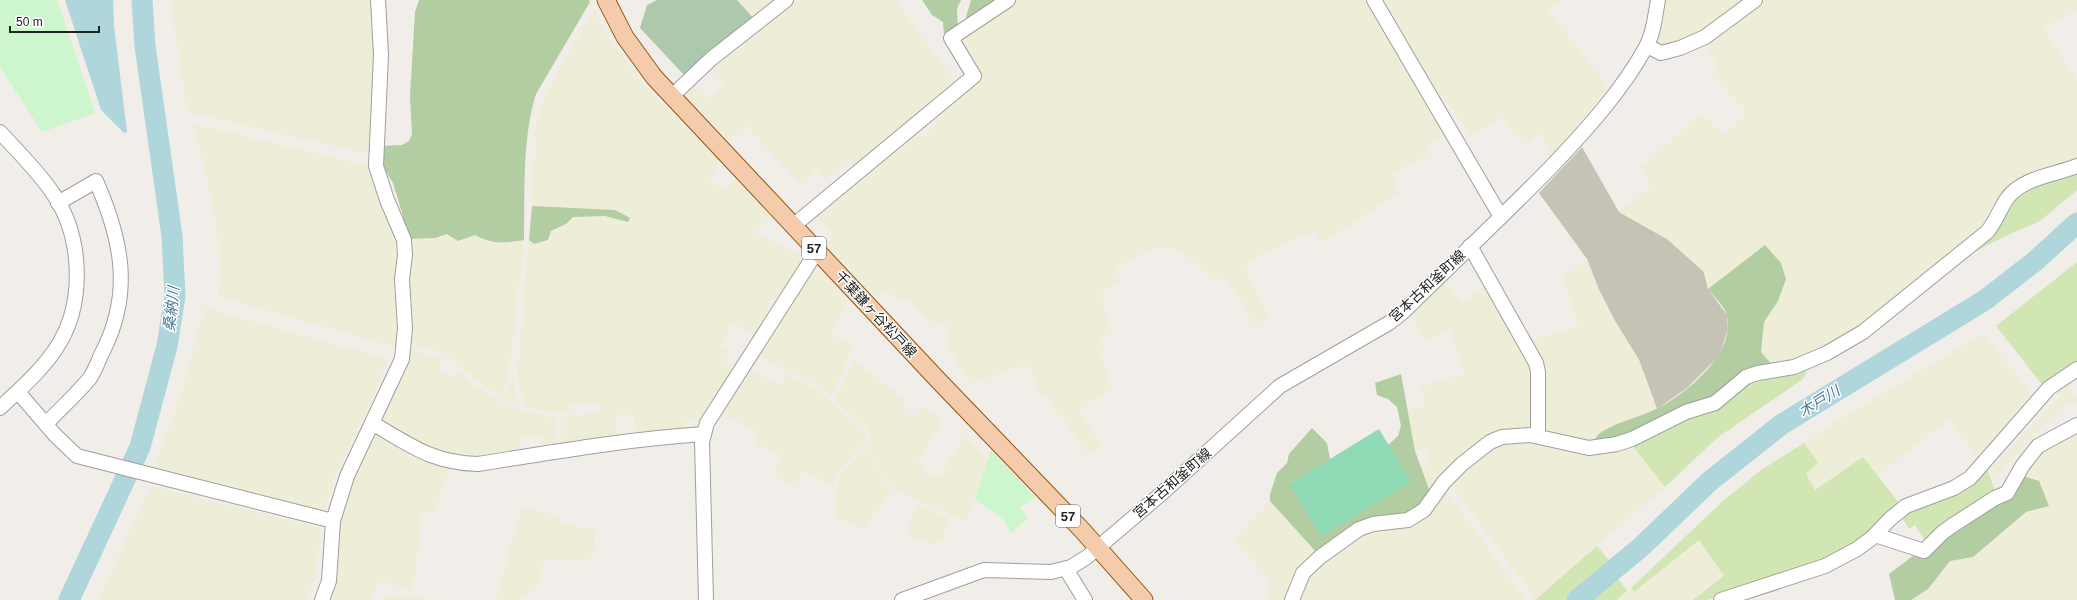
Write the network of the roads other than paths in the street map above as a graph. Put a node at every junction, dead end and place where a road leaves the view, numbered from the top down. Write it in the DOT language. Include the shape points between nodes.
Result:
graph roads {
  1 [pos="378,0"];
  2 [pos="606,0"];
  3 [pos="786,0"];
  4 [pos="1008,0"];
  5 [pos="1374,0"];
  6 [pos="1658,0"];
  7 [pos="1755,0"];
  8 [pos="1647,46"];
  9 [pos="672,96"];
  10 [pos="0,132"];
  11 [pos="2077,166"];
  12 [pos="58,203"];
  13 [pos="1501,217"];
  14 [pos="793,226"];
  15 [pos="1470,246"];
  16 [pos="817,251"];
  17 [pos="2077,369"];
  18 [pos="18,392"];
  19 [pos="0,408"];
  20 [pos="372,423"];
  21 [pos="46,424"];
  22 [pos="2077,425"];
  23 [pos="704,434"];
  24 [pos="1538,436"];
  25 [pos="334,521"];
  26 [pos="1875,535"];
  27 [pos="1098,548"];
  28 [pos="1066,569"];
  29 [pos="322,600"];
  30 [pos="706,600"];
  31 [pos="902,600"];
  32 [pos="1085,600"];
  33 [pos="1144,600"];
  34 [pos="1292,600"];
  35 [pos="1722,600"];
  1 -- 20 [label="street" via="381,55 376,166 404,240 402,279 405,328 402,359"];
  2 -- 9 [label="main road, 千葉鎌ヶ谷松戸線 / 57" via="636,54"];
  3 -- 9 [label="street" via="712,59"];
  4 -- 14 [label="street" via="951,38 974,76"];
  5 -- 13 [label="street"];
  6 -- 8 [label="street, 宮本古和釜町線" via="1654,27"];
  7 -- 8 [label="street" via="1705,37 1680,48 1661,54"];
  8 -- 13 [label="street, 宮本古和釜町線" via="1631,72 1596,117"];
  9 -- 14 [label="main road, 千葉鎌ヶ谷松戸線 / 57"];
  10 -- 12 [label="street" via="43,180"];
  11 -- 24 [label="street" via="2017,187 1987,232 1863,332 1827,352 1794,367 1746,377 1715,402 1686,412 1617,444 1589,448"];
  12 -- 18 [label="street" via="67,221 74,252 77,282 73,306 56,349"];
  12 -- 21 [label="street" via="96,181 109,211 119,246 122,288 112,333 90,377"];
  13 -- 15 [label="street, 宮本古和釜町線"];
  14 -- 16 [label="main road, 千葉鎌ヶ谷松戸線 / 57"];
  15 -- 24 [label="street" via="1536,363"];
  15 -- 27 [label="street, 宮本古和釜町線" via="1389,323 1280,386"];
  16 -- 23 [label="street" via="707,423"];
  16 -- 27 [label="main road, 千葉鎌ヶ谷松戸線 / 57"];
  17 -- 26 [label="street" via="2048,388 1970,478 1954,488 1906,506"];
  18 -- 19 [label="street"];
  18 -- 21 [label="street"];
  20 -- 23 [label="street" via="430,456 461,464 651,438"];
  20 -- 25 [label="street" via="347,476"];
  21 -- 25 [label="street" via="77,456"];
  22 -- 26 [label="street" via="2038,446 2007,492 1953,524 1924,552"];
  23 -- 30 [label="street" via="702,442"];
  24 -- 34 [label="street" via="1502,437 1490,442 1444,482 1424,510 1408,520 1373,524 1342,539 1303,573"];
  25 -- 29 [label="street" via="329,581"];
  26 -- 35 [label="street" via="1857,549 1825,566"];
  27 -- 28 [label="street, 宮本古和釜町線"];
  27 -- 33 [label="main road, 千葉鎌ヶ谷松戸線 / 57"];
  28 -- 31 [label="street" via="1051,572 984,570"];
  28 -- 32 [label="street"];
}
